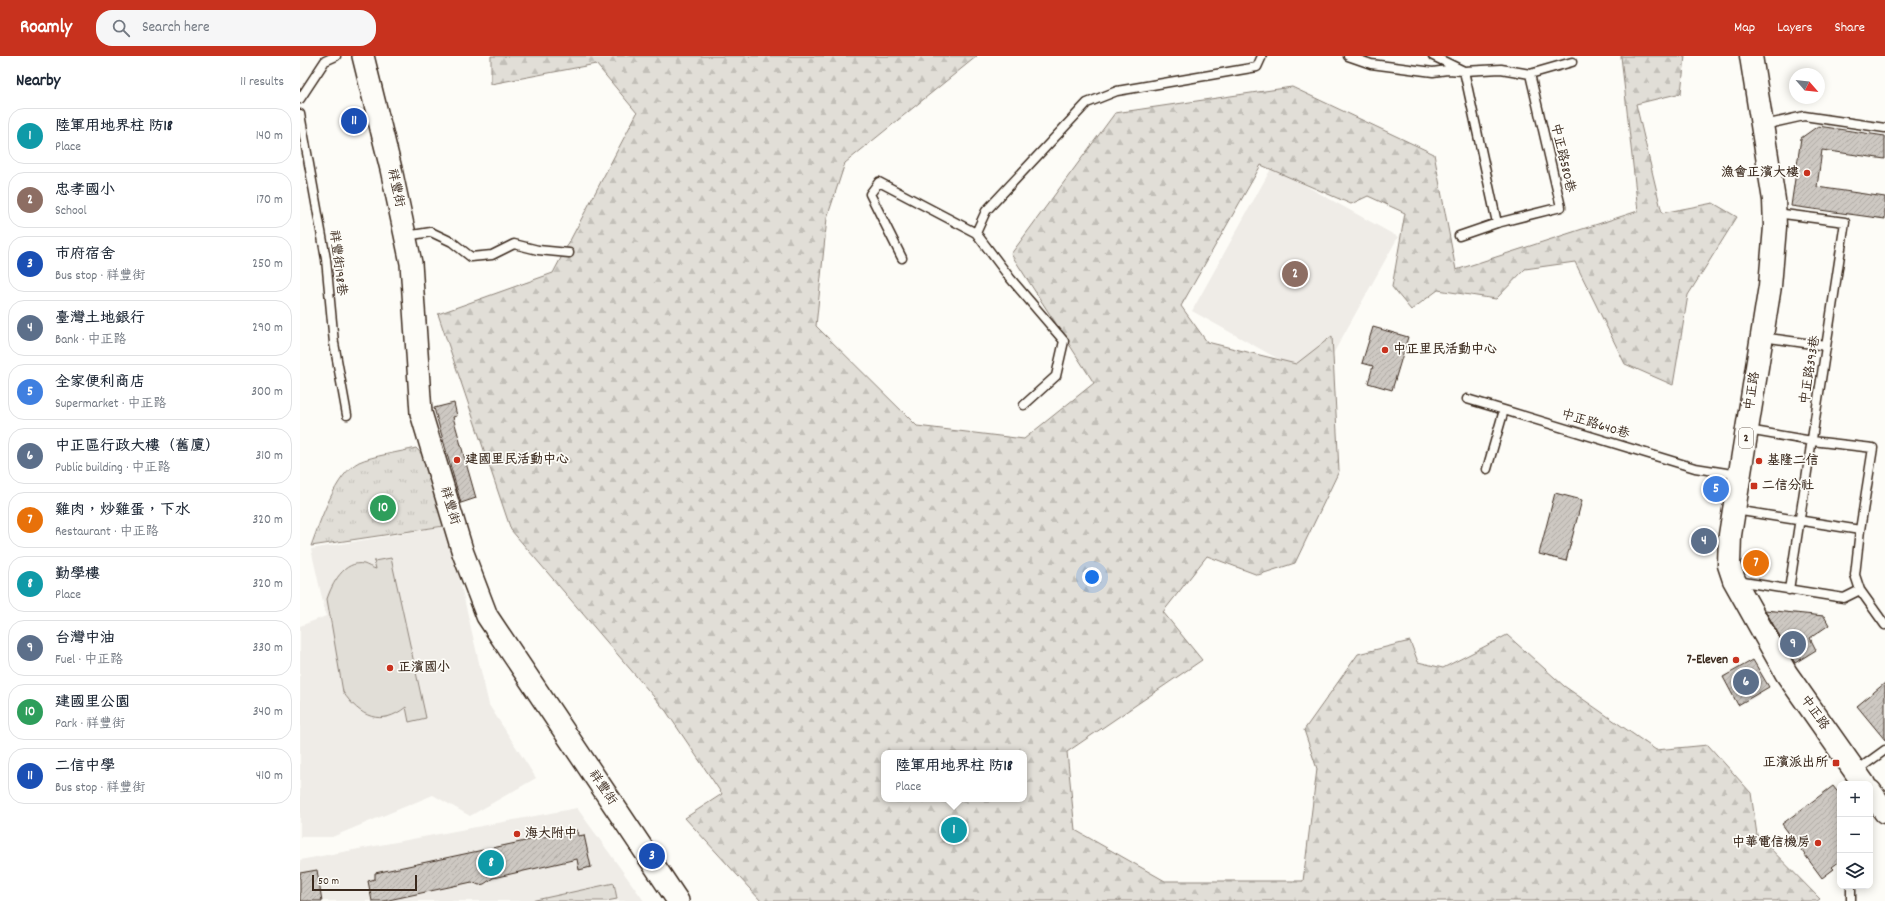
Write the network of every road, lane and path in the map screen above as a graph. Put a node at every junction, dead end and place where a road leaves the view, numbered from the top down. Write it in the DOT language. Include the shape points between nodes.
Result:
graph roads {
  1 [pos="336,56"];
  2 [pos="363,56"];
  3 [pos="1262,56"];
  4 [pos="1348,56"];
  5 [pos="1433,56"];
  6 [pos="1750,56"];
  7 [pos="1572,62"];
  8 [pos="1464,70"];
  9 [pos="1530,74"];
  10 [pos="300,99"];
  11 [pos="300,114"];
  12 [pos="1761,125"];
  13 [pos="1885,128"];
  14 [pos="1776,213"];
  15 [pos="1497,223"];
  16 [pos="976,233"];
  17 [pos="405,236"];
  18 [pos="1459,236"];
  19 [pos="569,253"];
  20 [pos="902,258"];
  21 [pos="1762,337"];
  22 [pos="1826,346"];
  23 [pos="1467,399"];
  24 [pos="1024,405"];
  25 [pos="1504,410"];
  26 [pos="347,415"];
  27 [pos="1747,430"];
  28 [pos="1812,441"];
  29 [pos="1487,469"];
  30 [pos="1740,475"];
  31 [pos="1734,510"];
  32 [pos="1800,519"];
  33 [pos="1860,530"];
  34 [pos="1734,580"];
  35 [pos="1789,590"];
  36 [pos="1860,590"];
  37 [pos="1885,625"];
  38 [pos="1885,750"];
  39 [pos="1860,778"];
  40 [pos="1873,795"];
  41 [pos="1885,812"];
  42 [pos="1851,889"];
  43 [pos="678,901"];
  44 [pos="1852,901"];
  1 -- 10 [label="lane" via="325,61"];
  2 -- 17 [label="street, 祥豐街"];
  3 -- 16 [label="lane" via="1257,67 1117,91 1087,103 986,212"];
  4 -- 8 [label="lane" via="1371,64 1433,72"];
  5 -- 8 [label="lane"];
  6 -- 12 [label="main road, 中正路 / 2"];
  7 -- 9 [label="lane"];
  8 -- 9 [label="lane" via="1501,69"];
  8 -- 15 [label="lane"];
  9 -- 15 [label="lane, 中正路580巷" via="1561,207"];
  11 -- 26 [label="lane, 祥豐街198巷" via="326,259 334,343"];
  12 -- 13 [label="lane" via="1804,116"];
  12 -- 14 [label="main road, 中正路 / 2"];
  14 -- 21 [label="main road, 中正路 / 2" via="1772,267"];
  14 -- 22 [label="lane, 中正路393巷" via="1845,222"];
  15 -- 18 [label="lane, 中正路580巷"];
  16 -- 20 [label="lane" via="879,182 870,194"];
  16 -- 24 [label="lane" via="1010,278 1064,341 1056,376"];
  17 -- 19 [label="lane" via="431,232 452,242 471,257 492,255 514,244 538,250"];
  17 -- 43 [label="street, 祥豐街" via="411,263 421,413 463,553 487,616"];
  21 -- 22 [label="lane"];
  21 -- 27 [label="main road, 中正路 / 2"];
  22 -- 28 [label="lane, 中正路393巷"];
  23 -- 25 [label="lane, 中正路640巷"];
  25 -- 29 [label="lane"];
  25 -- 30 [label="lane, 中正路640巷" via="1695,468"];
  27 -- 28 [label="lane"];
  27 -- 30 [label="main road, 中正路 / 2"];
  28 -- 32 [label="lane, 中正路393巷"];
  28 -- 33 [label="lane" via="1873,448"];
  30 -- 31 [label="main road, 中正路 / 2"];
  31 -- 32 [label="lane"];
  31 -- 34 [label="main road, 中正路 / 2" via="1728,559 1729,570"];
  32 -- 33 [label="lane"];
  32 -- 35 [label="lane, 中正路393巷"];
  33 -- 36 [label="lane" via="1855,575"];
  34 -- 35 [label="lane"];
  34 -- 39 [label="main road, 中正路 / 2" via="1786,673"];
  35 -- 36 [label="lane" via="1844,598"];
  36 -- 37 [label="lane"];
  38 -- 39 [label="lane"];
  40 -- 41 [label="main road"];
  42 -- 44 [label="lane"];
}
